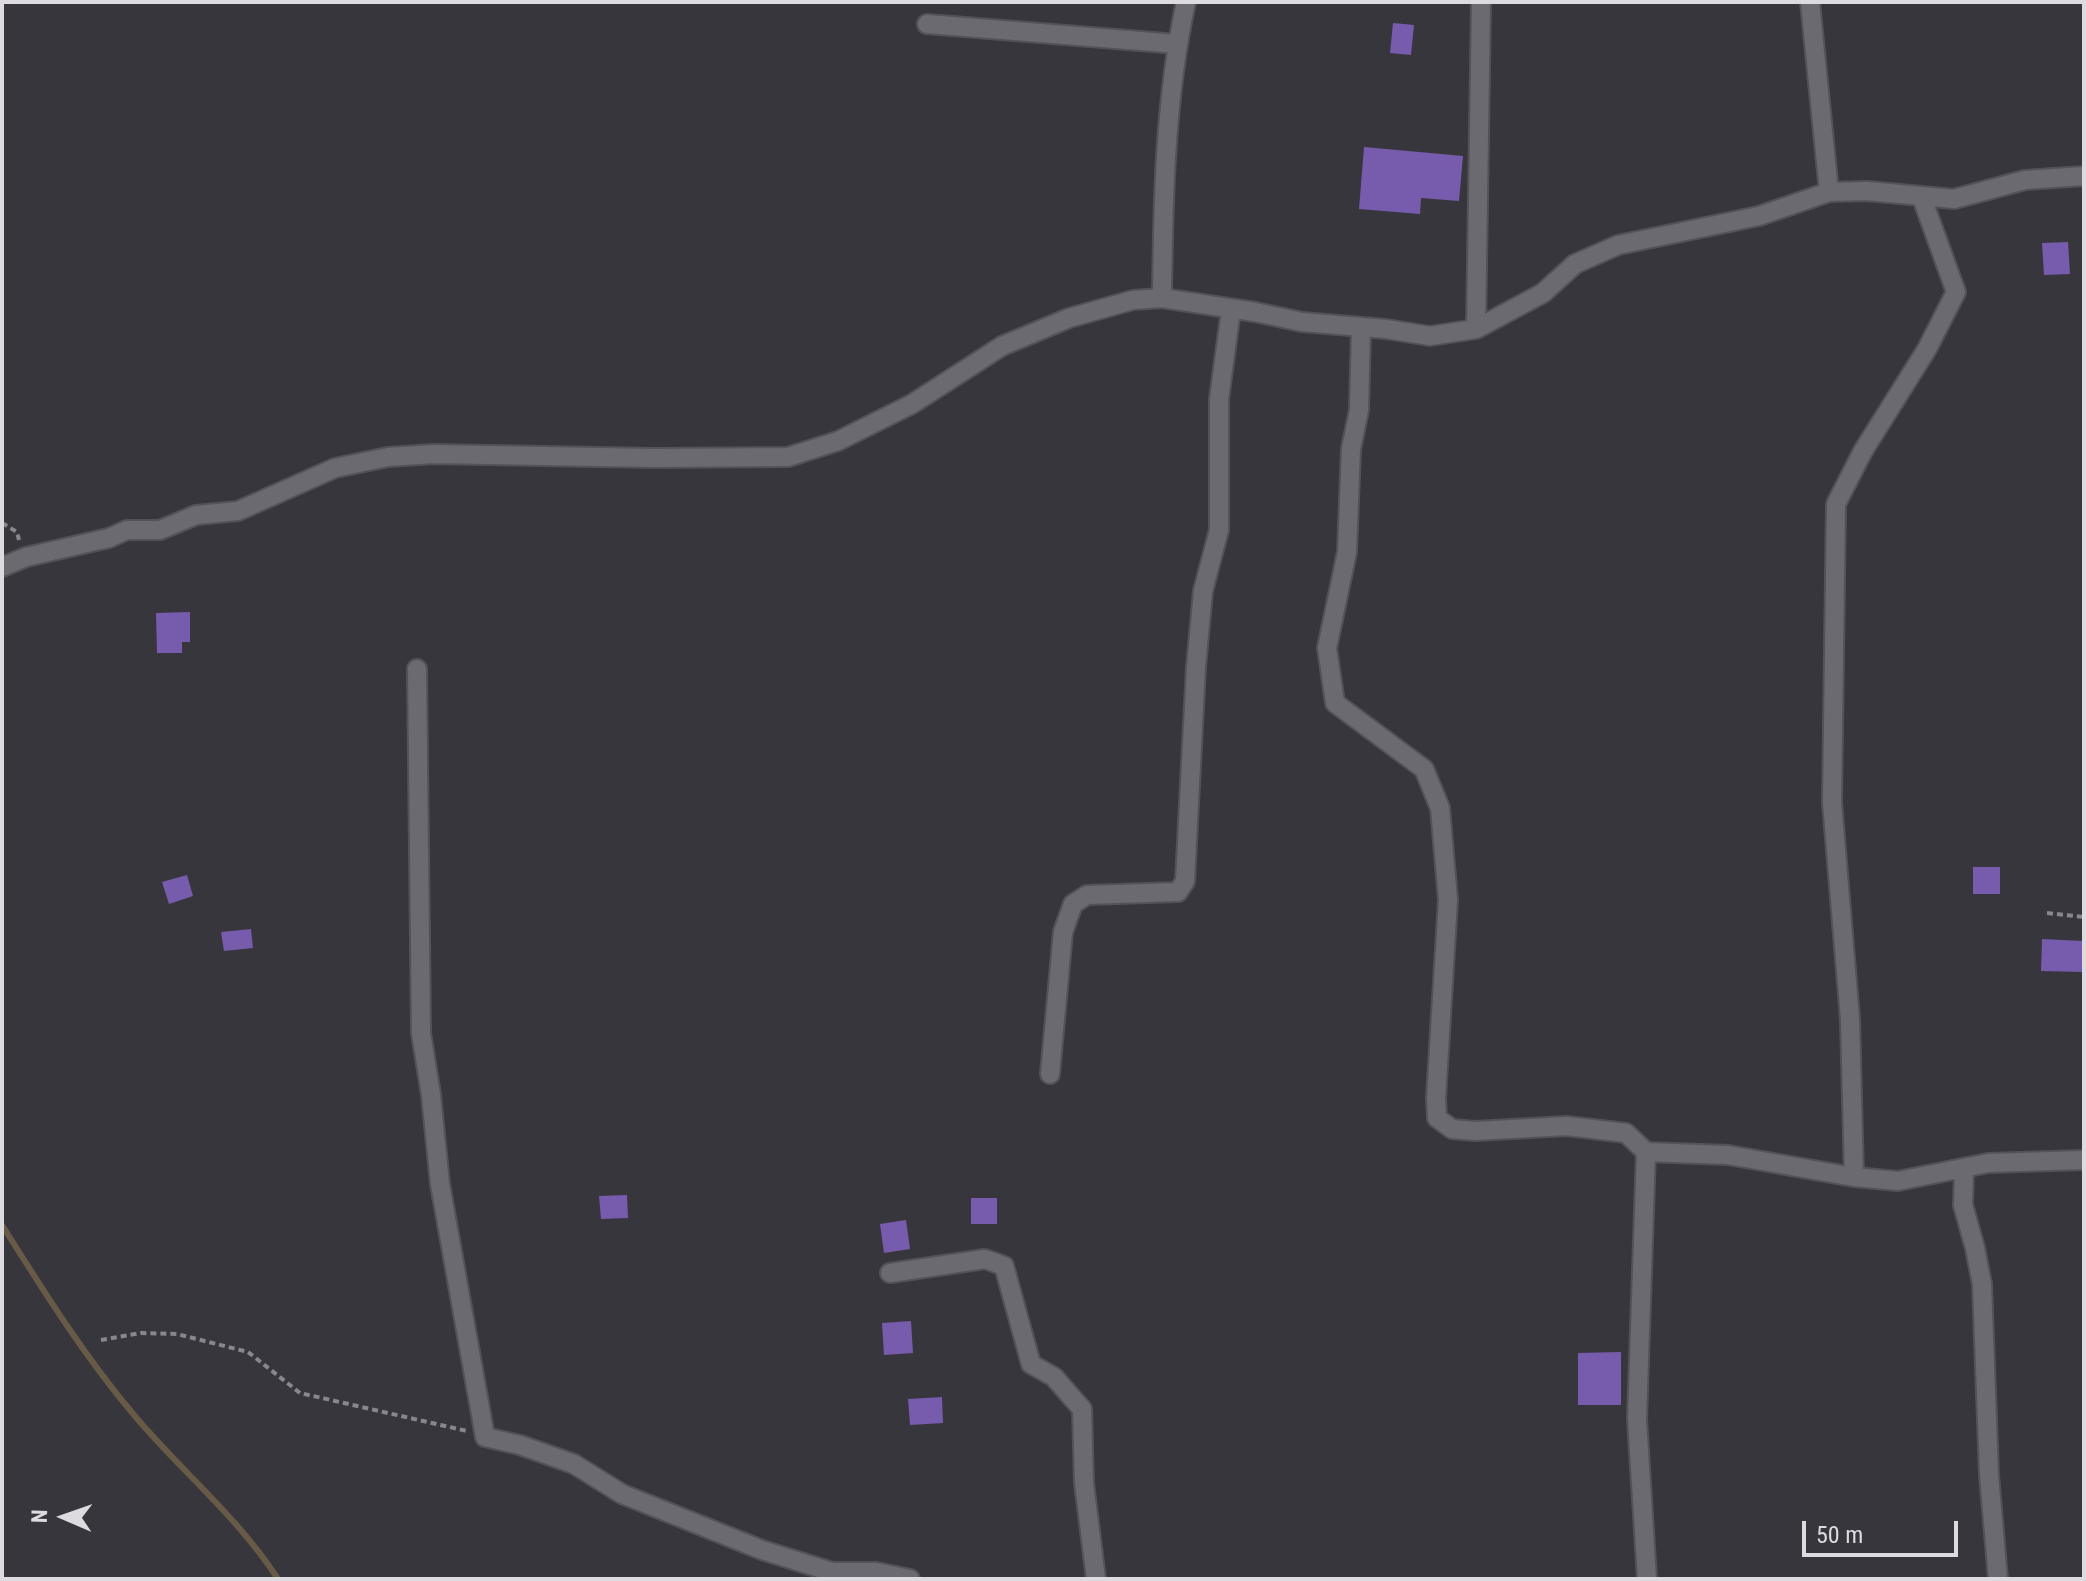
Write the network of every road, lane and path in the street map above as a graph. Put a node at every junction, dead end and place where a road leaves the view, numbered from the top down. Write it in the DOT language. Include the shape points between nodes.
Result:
graph roads {
  1 [pos="1186,2"];
  2 [pos="1481,2"];
  3 [pos="1810,2"];
  4 [pos="927,24"];
  5 [pos="1178,44"];
  6 [pos="2084,176"];
  7 [pos="1829,192"];
  8 [pos="1922,198"];
  9 [pos="1162,298"];
  10 [pos="1231,310"];
  11 [pos="1361,328"];
  12 [pos="1476,329"];
  13 [pos="2,567"];
  14 [pos="417,669"];
  15 [pos="2047,913"];
  16 [pos="2084,917"];
  17 [pos="1050,1074"];
  18 [pos="1646,1152"];
  19 [pos="2084,1160"];
  20 [pos="1964,1169"];
  21 [pos="1854,1177"];
  22 [pos="890,1273"];
  23 [pos="101,1340"];
  24 [pos="485,1437"];
  25 [pos="910,1579"];
  26 [pos="1096,1579"];
  27 [pos="1647,1579"];
  28 [pos="1998,1579"];
  1 -- 5 [label="street"];
  2 -- 12 [label="street"];
  3 -- 7 [label="street"];
  4 -- 5 [label="street"];
  5 -- 9 [label="street" via="1169,121"];
  6 -- 8 [label="street" via="2025,180 1954,199"];
  7 -- 8 [label="street"];
  7 -- 12 [label="street" via="1759,216 1618,245 1575,264 1543,293"];
  8 -- 21 [label="street" via="1956,292 1836,504 1832,802 1850,1019"];
  9 -- 10 [label="street"];
  9 -- 13 [label="street" via="1133,300 1069,318 1002,346 912,404 838,441 788,457 388,457 335,468 238,511 196,515 160,530 127,530"];
  10 -- 11 [label="street"];
  10 -- 17 [label="street" via="1219,399 1219,530 1203,591 1196,667 1185,881 1178,892 1087,895 1073,904 1063,932"];
  11 -- 12 [label="street" via="1430,336"];
  11 -- 18 [label="street" via="1347,552 1327,648 1335,703 1424,769 1440,808 1448,900 1437,1118 1452,1129 1475,1131 1567,1126 1626,1133"];
  14 -- 24 [label="street" via="421,1033 440,1184"];
  15 -- 16 [label="path"];
  18 -- 21 [label="street" via="1728,1155"];
  18 -- 27 [label="street" via="1637,1419"];
  19 -- 20 [label="street" via="1988,1163"];
  20 -- 21 [label="street" via="1898,1181"];
  20 -- 28 [label="street" via="1963,1205 1982,1284"];
  22 -- 26 [label="street" via="985,1259 1004,1266 1031,1364 1054,1377 1082,1409 1084,1483"];
  23 -- 24 [label="path" via="177,1334 248,1352 300,1393"];
  24 -- 25 [label="street" via="574,1464 622,1494 762,1550 832,1572"];
}
